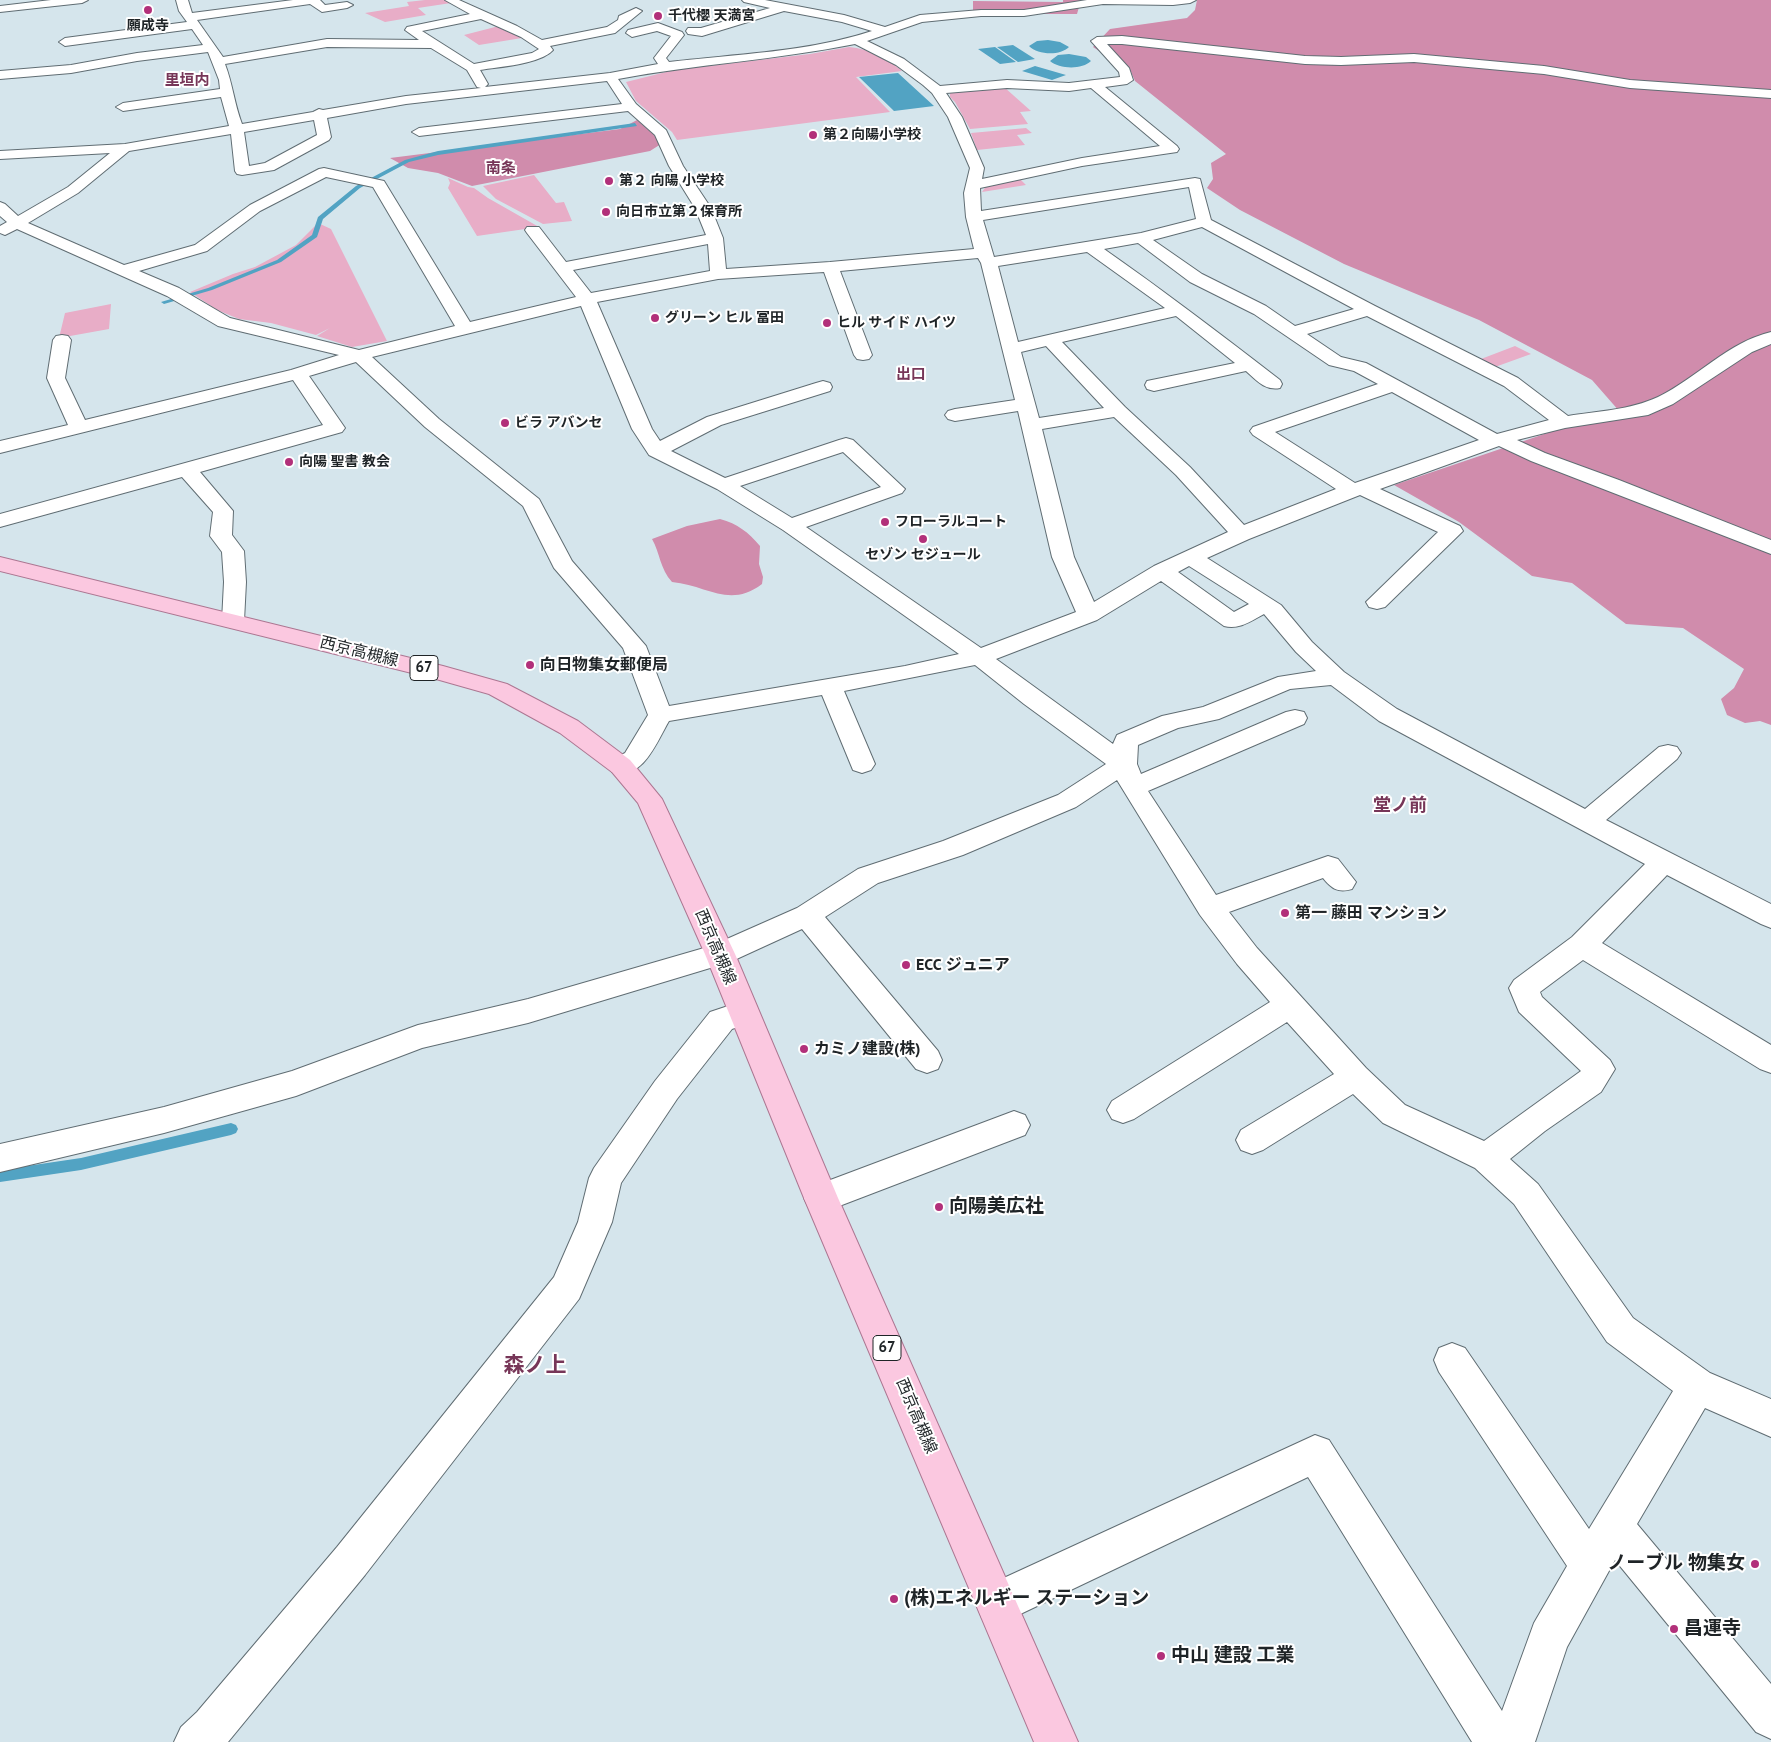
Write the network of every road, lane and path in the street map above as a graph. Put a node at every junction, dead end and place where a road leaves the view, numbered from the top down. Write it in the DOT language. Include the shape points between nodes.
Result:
graph roads {
  1 [pos="82,0"];
  2 [pos="182,0"];
  3 [pos="313,0"];
  4 [pos="451,0"];
  5 [pos="748,0"];
  6 [pos="1190,0"];
  7 [pos="41,2"];
  8 [pos="770,2"];
  9 [pos="347,6"];
  10 [pos="852,6"];
  11 [pos="784,7"];
  12 [pos="0,9"];
  13 [pos="636,11"];
  14 [pos="480,16"];
  15 [pos="844,19"];
  16 [pos="192,21"];
  17 [pos="692,31"];
  18 [pos="886,31"];
  19 [pos="632,33"];
  20 [pos="857,40"];
  21 [pos="65,42"];
  22 [pos="433,44"];
  23 [pos="540,44"];
  24 [pos="826,46"];
  25 [pos="211,48"];
  26 [pos="218,62"];
  27 [pos="598,64"];
  28 [pos="666,66"];
  29 [pos="472,68"];
  30 [pos="0,75"];
  31 [pos="617,76"];
  32 [pos="1094,86"];
  33 [pos="937,90"];
  34 [pos="487,91"];
  35 [pos="228,92"];
  36 [pos="1771,94"];
  37 [pos="406,100"];
  38 [pos="123,106"];
  39 [pos="631,107"];
  40 [pos="318,113"];
  41 [pos="237,130"];
  42 [pos="125,148"];
  43 [pos="0,156"];
  44 [pos="973,185"];
  45 [pos="0,207"];
  46 [pos="974,217"];
  47 [pos="1204,222"];
  48 [pos="16,223"];
  49 [pos="533,230"];
  50 [pos="0,234"];
  51 [pos="715,238"];
  52 [pos="1141,238"];
  53 [pos="1090,246"];
  54 [pos="986,258"];
  55 [pos="563,267"];
  56 [pos="830,267"];
  57 [pos="122,271"];
  58 [pos="718,274"];
  59 [pos="587,299"];
  60 [pos="1178,310"];
  61 [pos="1369,310"];
  62 [pos="466,330"];
  63 [pos="1294,332"];
  64 [pos="1771,337"];
  65 [pos="62,340"];
  66 [pos="1050,340"];
  67 [pos="1011,349"];
  68 [pos="863,355"];
  69 [pos="358,356"];
  70 [pos="1250,365"];
  71 [pos="296,374"];
  72 [pos="1272,384"];
  73 [pos="1154,385"];
  74 [pos="1393,385"];
  75 [pos="823,387"];
  76 [pos="1026,404"];
  77 [pos="1118,411"];
  78 [pos="955,415"];
  79 [pos="1564,422"];
  80 [pos="1031,425"];
  81 [pos="79,428"];
  82 [pos="1498,440"];
  83 [pos="0,447"];
  84 [pos="656,451"];
  85 [pos="187,470"];
  86 [pos="724,485"];
  87 [pos="1357,489"];
  88 [pos="0,521"];
  89 [pos="790,526"];
  90 [pos="1241,534"];
  91 [pos="1771,548"];
  92 [pos="1191,558"];
  93 [pos="0,564"];
  94 [pos="1162,571"];
  95 [pos="1376,602"];
  96 [pos="1266,605"];
  97 [pos="1089,615"];
  98 [pos="233,621"];
  99 [pos="979,657"];
  100 [pos="1336,677"];
  101 [pos="830,686"];
  102 [pos="660,715"];
  103 [pos="1294,718"];
  104 [pos="1668,754"];
  105 [pos="862,764"];
  106 [pos="621,766"];
  107 [pos="1128,775"];
  108 [pos="1587,822"];
  109 [pos="1665,862"];
  110 [pos="1342,882"];
  111 [pos="1210,908"];
  112 [pos="807,915"];
  113 [pos="1770,916"];
  114 [pos="1582,945"];
  115 [pos="720,954"];
  116 [pos="1290,1005"];
  117 [pos="743,1013"];
  118 [pos="927,1060"];
  119 [pos="1771,1060"];
  120 [pos="1355,1078"];
  121 [pos="1123,1110"];
  122 [pos="1014,1125"];
  123 [pos="1252,1140"];
  124 [pos="0,1158"];
  125 [pos="1487,1158"];
  126 [pos="821,1198"];
  127 [pos="1452,1360"];
  128 [pos="1697,1386"];
  129 [pos="1771,1418"];
  130 [pos="1613,1526"];
  131 [pos="1590,1565"];
  132 [pos="997,1602"];
  133 [pos="1771,1717"];
  134 [pos="196,1742"];
  135 [pos="1056,1742"];
  136 [pos="1497,1742"];
  137 [pos="1513,1742"];
  1 -- 7 [label="street"];
  2 -- 16 [label="street"];
  3 -- 9 [label="street" via="322,10"];
  3 -- 16 [label="street"];
  4 -- 14 [label="street"];
  5 -- 8 [label="street"];
  6 -- 18 [label="street" via="1103,1 1024,13 920,19"];
  7 -- 12 [label="street"];
  8 -- 11 [label="street"];
  10 -- 15 [label="street"];
  11 -- 15 [label="street"];
  11 -- 17 [label="street" via="702,32"];
  13 -- 23 [label="street" via="611,30"];
  14 -- 22 [label="street" via="411,30"];
  14 -- 23 [label="street"];
  15 -- 18 [label="street"];
  15 -- 24 [label="street" via="814,31"];
  16 -- 21 [label="street"];
  16 -- 25 [label="street"];
  18 -- 20 [label="street"];
  19 -- 28 [label="street" via="658,27 678,35 660,58"];
  20 -- 24 [label="street"];
  20 -- 33 [label="street" via="900,62"];
  22 -- 26 [label="street" via="327,43"];
  22 -- 29 [label="street"];
  23 -- 29 [label="street" via="547,50 536,56"];
  24 -- 28 [label="street"];
  25 -- 26 [label="street"];
  25 -- 30 [label="street" via="137,56 71,69"];
  26 -- 35 [label="street"];
  27 -- 31 [label="street"];
  28 -- 31 [label="street"];
  29 -- 34 [label="street"];
  31 -- 34 [label="street"];
  31 -- 39 [label="street"];
  32 -- 33 [label="street" via="1007,84"];
  32 -- 36 [label="street" via="1127,80 1125,72 1097,41 1122,40 1305,60 1414,58 1544,70 1630,84"];
  32 -- 44 [label="street" via="1172,149 1082,162"];
  33 -- 44 [label="street" via="955,117 977,168"];
  34 -- 37 [label="street"];
  35 -- 38 [label="street"];
  35 -- 41 [label="street"];
  37 -- 39 [label="street" via="421,137"];
  37 -- 40 [label="street"];
  39 -- 51 [label="street" via="661,133 676,166 703,208"];
  40 -- 41 [label="street"];
  40 -- 41 [label="street" via="324,137 269,168 242,171"];
  41 -- 42 [label="street"];
  42 -- 43 [label="street"];
  42 -- 48 [label="street" via="73,190"];
  44 -- 46 [label="street"];
  45 -- 48 [label="street"];
  46 -- 47 [label="street" via="1195,182"];
  46 -- 54 [label="street"];
  47 -- 52 [label="street"];
  47 -- 61 [label="street"];
  48 -- 50 [label="street"];
  48 -- 57 [label="street"];
  49 -- 55 [label="street"];
  51 -- 55 [label="street"];
  51 -- 58 [label="street"];
  52 -- 53 [label="street"];
  52 -- 63 [label="street" via="1196,278 1260,310"];
  53 -- 54 [label="street"];
  53 -- 60 [label="street"];
  54 -- 56 [label="street"];
  54 -- 67 [label="street"];
  55 -- 59 [label="street"];
  56 -- 58 [label="street"];
  56 -- 68 [label="street"];
  57 -- 62 [label="street" via="201,248 255,208 324,172 379,184"];
  57 -- 69 [label="street" via="174,292 224,322"];
  58 -- 59 [label="street"];
  59 -- 62 [label="street"];
  59 -- 84 [label="street" via="642,429"];
  60 -- 66 [label="street"];
  60 -- 70 [label="street"];
  61 -- 63 [label="street"];
  61 -- 79 [label="street" via="1511,382"];
  62 -- 69 [label="street"];
  63 -- 74 [label="street" via="1336,361 1360,366"];
  64 -- 79 [label="street" via="1746,348 1666,400 1641,412"];
  65 -- 81 [label="street" via="56,378"];
  66 -- 67 [label="street"];
  66 -- 77 [label="street"];
  67 -- 76 [label="street"];
  69 -- 71 [label="street"];
  69 -- 102 [label="street" via="432,423 532,504 562,563 634,646"];
  70 -- 72 [label="street"];
  70 -- 73 [label="street"];
  71 -- 81 [label="street" via="171,396"];
  71 -- 85 [label="street" via="335,428"];
  74 -- 82 [label="street"];
  74 -- 87 [label="street" via="1260,431"];
  75 -- 84 [label="street" via="714,421"];
  76 -- 78 [label="street"];
  76 -- 80 [label="street"];
  77 -- 80 [label="street"];
  77 -- 90 [label="street" via="1183,472"];
  79 -- 82 [label="street"];
  80 -- 97 [label="street" via="1063,557"];
  81 -- 83 [label="street"];
  82 -- 87 [label="street"];
  82 -- 91 [label="street"];
  84 -- 86 [label="street"];
  85 -- 88 [label="street"];
  85 -- 98 [label="street" via="223,511 221,536 233,551"];
  86 -- 89 [label="street"];
  86 -- 89 [label="street" via="846,444 895,489"];
  87 -- 90 [label="street"];
  87 -- 95 [label="street" via="1452,531"];
  89 -- 99 [label="street"];
  90 -- 92 [label="street"];
  92 -- 94 [label="street"];
  92 -- 96 [label="street"];
  93 -- 98 [label="main road, 西京高槻線 / 67"];
  94 -- 96 [label="street" via="1232,621"];
  94 -- 97 [label="street"];
  96 -- 100 [label="street"];
  97 -- 99 [label="street"];
  98 -- 106 [label="main road, 西京高槻線 / 67" via="443,672 498,689 569,726"];
  99 -- 101 [label="street"];
  99 -- 107 [label="street"];
  100 -- 107 [label="street" via="1286,682 1210,713 1171,722 1126,741"];
  100 -- 108 [label="street" via="1388,714"];
  101 -- 102 [label="street"];
  101 -- 105 [label="street"];
  102 -- 106 [label="street" via="634,759"];
  103 -- 107 [label="street"];
  104 -- 108 [label="street"];
  106 -- 115 [label="main road, 西京高槻線 / 67" via="649,799"];
  107 -- 111 [label="street"];
  107 -- 112 [label="street" via="953,848 868,876"];
  108 -- 109 [label="street"];
  109 -- 113 [label="street"];
  109 -- 114 [label="street"];
  110 -- 111 [label="street" via="1328,866"];
  111 -- 116 [label="street"];
  112 -- 115 [label="street"];
  112 -- 118 [label="street"];
  114 -- 119 [label="street"];
  114 -- 125 [label="street" via="1524,988 1530,1004 1599,1068 1590,1082"];
  115 -- 117 [label="main road, 西京高槻線 / 67"];
  115 -- 124 [label="street" via="528,1011 418,1037 296,1083 164,1120"];
  116 -- 120 [label="street"];
  116 -- 121 [label="street"];
  117 -- 126 [label="main road, 西京高槻線 / 67"];
  117 -- 134 [label="street" via="721,1020 666,1090 606,1178 596,1222 567,1288 351,1561"];
  120 -- 123 [label="street"];
  120 -- 125 [label="street" via="1394,1114"];
  122 -- 126 [label="street"];
  125 -- 128 [label="street" via="1526,1194 1620,1330"];
  126 -- 132 [label="main road, 西京高槻線 / 67"];
  127 -- 131 [label="street"];
  128 -- 129 [label="street"];
  128 -- 130 [label="street"];
  130 -- 131 [label="street"];
  130 -- 133 [label="street"];
  131 -- 137 [label="street" via="1550,1638"];
  132 -- 135 [label="main road, 西京高槻線 / 67"];
  132 -- 136 [label="street" via="1315,1454"];
}
